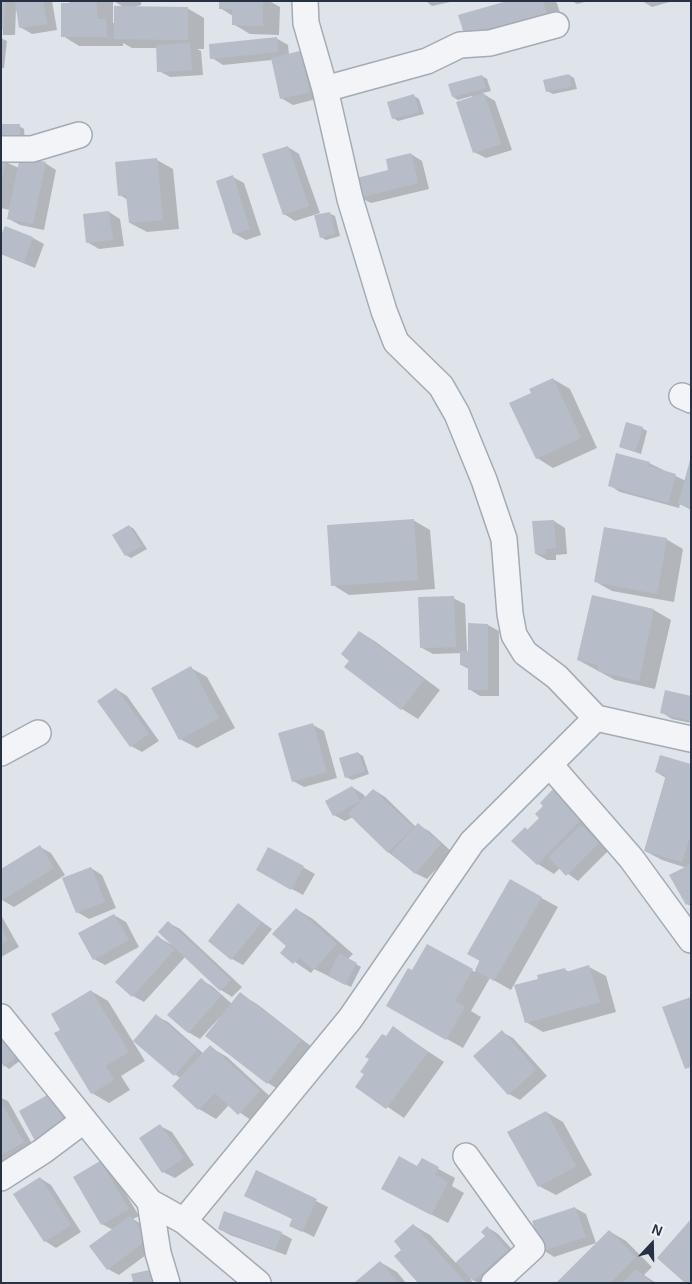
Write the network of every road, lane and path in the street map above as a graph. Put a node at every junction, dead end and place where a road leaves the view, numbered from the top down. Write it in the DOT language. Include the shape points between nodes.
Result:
graph roads {
  1 [pos="305,1"];
  2 [pos="556,25"];
  3 [pos="325,89"];
  4 [pos="79,135"];
  5 [pos="1,149"];
  6 [pos="596,718"];
  7 [pos="38,733"];
  8 [pos="691,739"];
  9 [pos="1,753"];
  10 [pos="550,765"];
  11 [pos="691,940"];
  12 [pos="1,1017"];
  13 [pos="83,1121"];
  14 [pos="466,1156"];
  15 [pos="1,1178"];
  16 [pos="150,1202"];
  17 [pos="184,1221"];
  18 [pos="167,1283"];
  19 [pos="258,1283"];
  20 [pos="494,1283"];
  1 -- 3 [label="street" via="306,22"];
  2 -- 3 [label="street" via="490,43 460,45 427,61"];
  3 -- 6 [label="street" via="350,199 396,342 441,386 457,414 484,480 504,539 514,636 525,653 557,677"];
  4 -- 5 [label="street" via="32,149"];
  6 -- 8 [label="street"];
  6 -- 10 [label="street"];
  7 -- 9 [label="street"];
  10 -- 11 [label="street" via="631,858"];
  10 -- 17 [label="street" via="472,842 350,1019"];
  12 -- 13 [label="street"];
  13 -- 15 [label="street" via="43,1152"];
  13 -- 16 [label="street"];
  14 -- 20 [label="street" via="532,1248"];
  16 -- 17 [label="street"];
  16 -- 18 [label="street"];
  17 -- 19 [label="street"];
}
